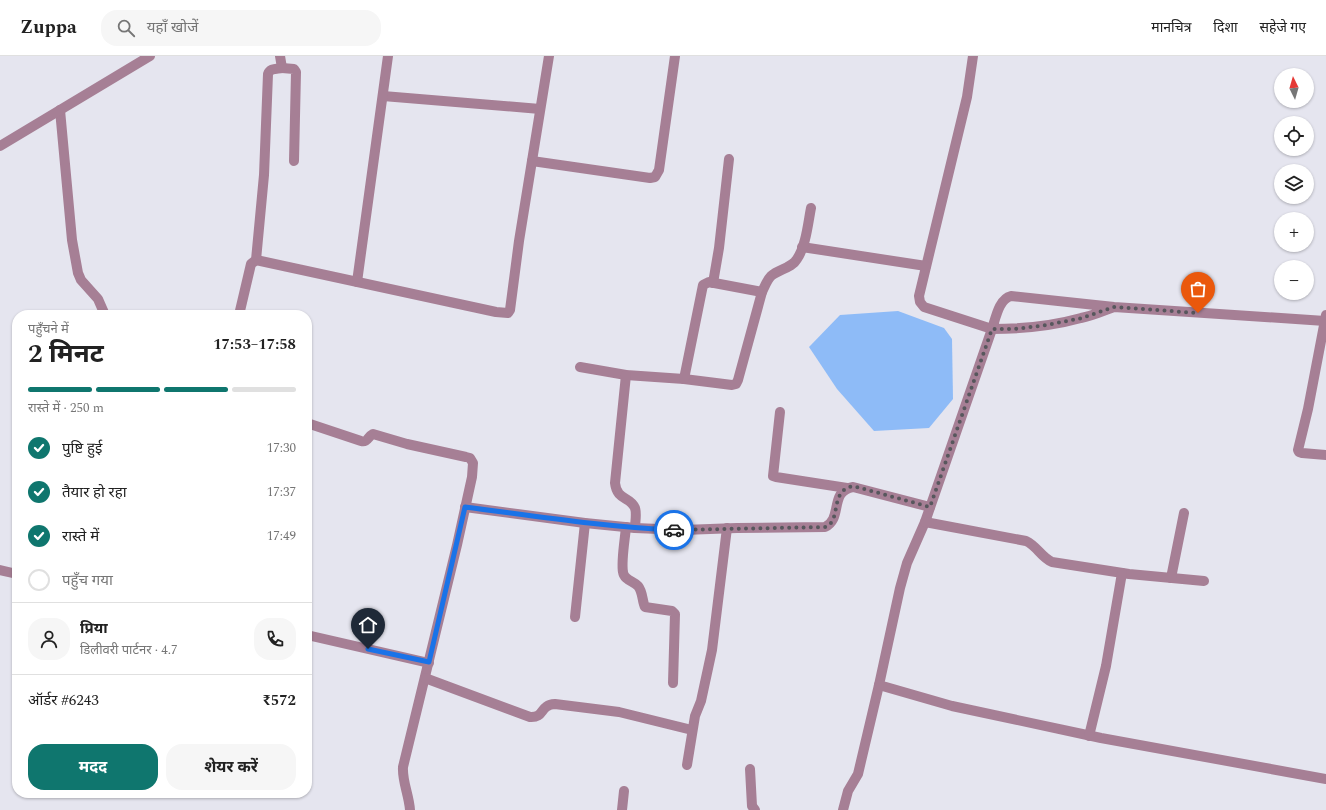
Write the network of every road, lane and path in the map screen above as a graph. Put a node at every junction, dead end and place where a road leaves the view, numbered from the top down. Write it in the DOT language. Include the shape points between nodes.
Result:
graph roads {
  1 [pos="150,56"];
  2 [pos="280,56"];
  3 [pos="388,56"];
  4 [pos="548,56"];
  5 [pos="675,56"];
  6 [pos="973,56"];
  7 [pos="282,68"];
  8 [pos="383,96"];
  9 [pos="540,109"];
  10 [pos="60,110"];
  11 [pos="0,146"];
  12 [pos="729,159"];
  13 [pos="294,161"];
  14 [pos="532,161"];
  15 [pos="811,208"];
  16 [pos="802,247"];
  17 [pos="256,260"];
  18 [pos="926,266"];
  19 [pos="357,282"];
  20 [pos="713,283"];
  21 [pos="762,292"];
  22 [pos="1114,307"];
  23 [pos="102,310"];
  24 [pos="240,310"];
  25 [pos="1326,318"];
  26 [pos="992,329"];
  27 [pos="580,367"];
  28 [pos="626,375"];
  29 [pos="684,379"];
  30 [pos="780,412"];
  31 [pos="312,425"];
  32 [pos="1326,456"];
  33 [pos="847,488"];
  34 [pos="465,507"];
  35 [pos="930,507"];
  36 [pos="1184,513"];
  37 [pos="925,522"];
  38 [pos="585,523"];
  39 [pos="631,528"];
  40 [pos="726,528"];
  41 [pos="0,570"];
  42 [pos="12,573"];
  43 [pos="1122,573"];
  44 [pos="1171,578"];
  45 [pos="1204,581"];
  46 [pos="575,617"];
  47 [pos="312,636"];
  48 [pos="429,662"];
  49 [pos="425,678"];
  50 [pos="673,683"];
  51 [pos="879,685"];
  52 [pos="692,730"];
  53 [pos="1089,736"];
  54 [pos="687,765"];
  55 [pos="750,768"];
  56 [pos="1326,779"];
  57 [pos="624,790"];
  58 [pos="410,810"];
  59 [pos="622,810"];
  60 [pos="755,810"];
  61 [pos="843,810"];
  1 -- 10 [label="street"];
  2 -- 7 [label="street"];
  3 -- 8 [label="street"];
  4 -- 9 [label="street"];
  5 -- 14 [label="street" via="659,170 655,177"];
  6 -- 18 [label="street" via="967,97"];
  7 -- 13 [label="street" via="294,69 296,72"];
  7 -- 17 [label="street" via="272,69 268,74 264,175"];
  8 -- 9 [label="street"];
  8 -- 19 [label="street"];
  9 -- 14 [label="street"];
  10 -- 11 [label="street"];
  10 -- 23 [label="street" via="72,240 78,273 98,299"];
  12 -- 20 [label="street"];
  14 -- 19 [label="street" via="508,313"];
  15 -- 16 [label="street"];
  16 -- 18 [label="street"];
  16 -- 21 [label="street" via="794,263 772,276"];
  17 -- 19 [label="street"];
  17 -- 24 [label="street" via="252,264"];
  18 -- 26 [label="street" via="920,296 920,302 924,307"];
  20 -- 21 [label="street"];
  20 -- 29 [label="street" via="705,283 702,289"];
  21 -- 29 [label="street" via="736,384"];
  22 -- 25 [label="street"];
  22 -- 26 [label="street" via="1082,318 1047,325"];
  22 -- 26 [label="street" via="1011,296 1002,302"];
  25 -- 32 [label="street" via="1298,450 1302,453"];
  26 -- 35 [label="street"];
  27 -- 28 [label="street"];
  28 -- 29 [label="street"];
  28 -- 39 [label="street" via="615,483 618,494 635,508"];
  30 -- 33 [label="street" via="773,476"];
  31 -- 34 [label="street" via="360,442 364,442 373,434 470,458 473,468"];
  33 -- 35 [label="street" via="853,486"];
  33 -- 40 [label="street" via="842,491 832,521 826,527"];
  34 -- 38 [label="street"];
  34 -- 48 [label="street"];
  35 -- 37 [label="street"];
  36 -- 44 [label="street"];
  37 -- 43 [label="street" via="1026,541 1052,562"];
  37 -- 51 [label="street" via="907,563"];
  38 -- 39 [label="street"];
  38 -- 46 [label="street"];
  39 -- 40 [label="street"];
  39 -- 50 [label="street" via="623,572 626,578 638,586 645,607 672,611 675,614"];
  40 -- 52 [label="street" via="712,650"];
  41 -- 42 [label="street"];
  43 -- 44 [label="street"];
  43 -- 53 [label="street" via="1106,666"];
  44 -- 45 [label="street"];
  47 -- 48 [label="street"];
  48 -- 49 [label="street"];
  49 -- 52 [label="street" via="530,717 536,718 549,704 555,704 620,712"];
  49 -- 58 [label="street" via="402,774"];
  51 -- 53 [label="street" via="952,706"];
  51 -- 61 [label="street" via="858,774 848,791"];
  52 -- 54 [label="street"];
  53 -- 56 [label="street"];
  55 -- 60 [label="street" via="752,806"];
  57 -- 59 [label="street"];
}
